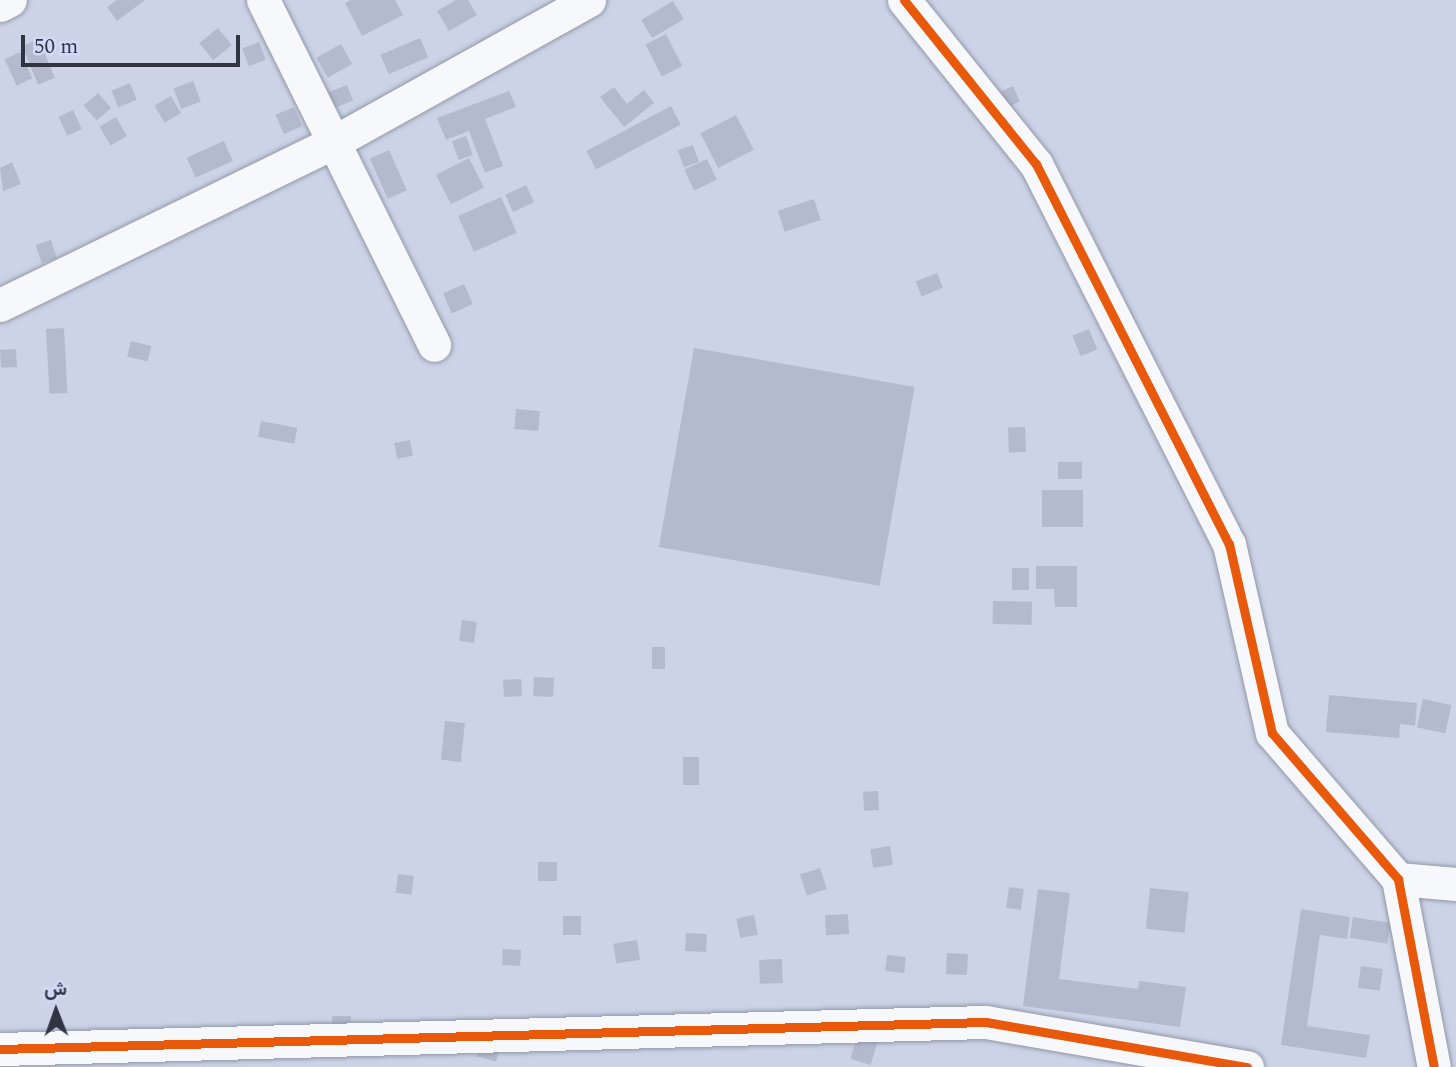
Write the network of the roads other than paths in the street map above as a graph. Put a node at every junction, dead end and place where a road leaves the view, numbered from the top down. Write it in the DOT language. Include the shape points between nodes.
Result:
graph roads {
  1 [pos="10,0"];
  2 [pos="263,0"];
  3 [pos="589,0"];
  4 [pos="904,0"];
  5 [pos="0,5"];
  6 [pos="334,142"];
  7 [pos="0,305"];
  8 [pos="434,345"];
  9 [pos="1398,879"];
  10 [pos="1456,884"];
  11 [pos="0,1049"];
  12 [pos="1247,1067"];
  13 [pos="1434,1067"];
  1 -- 5 [label="street"];
  2 -- 6 [label="street"];
  3 -- 6 [label="street"];
  4 -- 9 [label="street" via="1036,164 1222,531 1272,733"];
  6 -- 7 [label="street"];
  6 -- 8 [label="street"];
  9 -- 10 [label="street"];
  9 -- 13 [label="street"];
  11 -- 12 [label="street" via="986,1022"];
}
